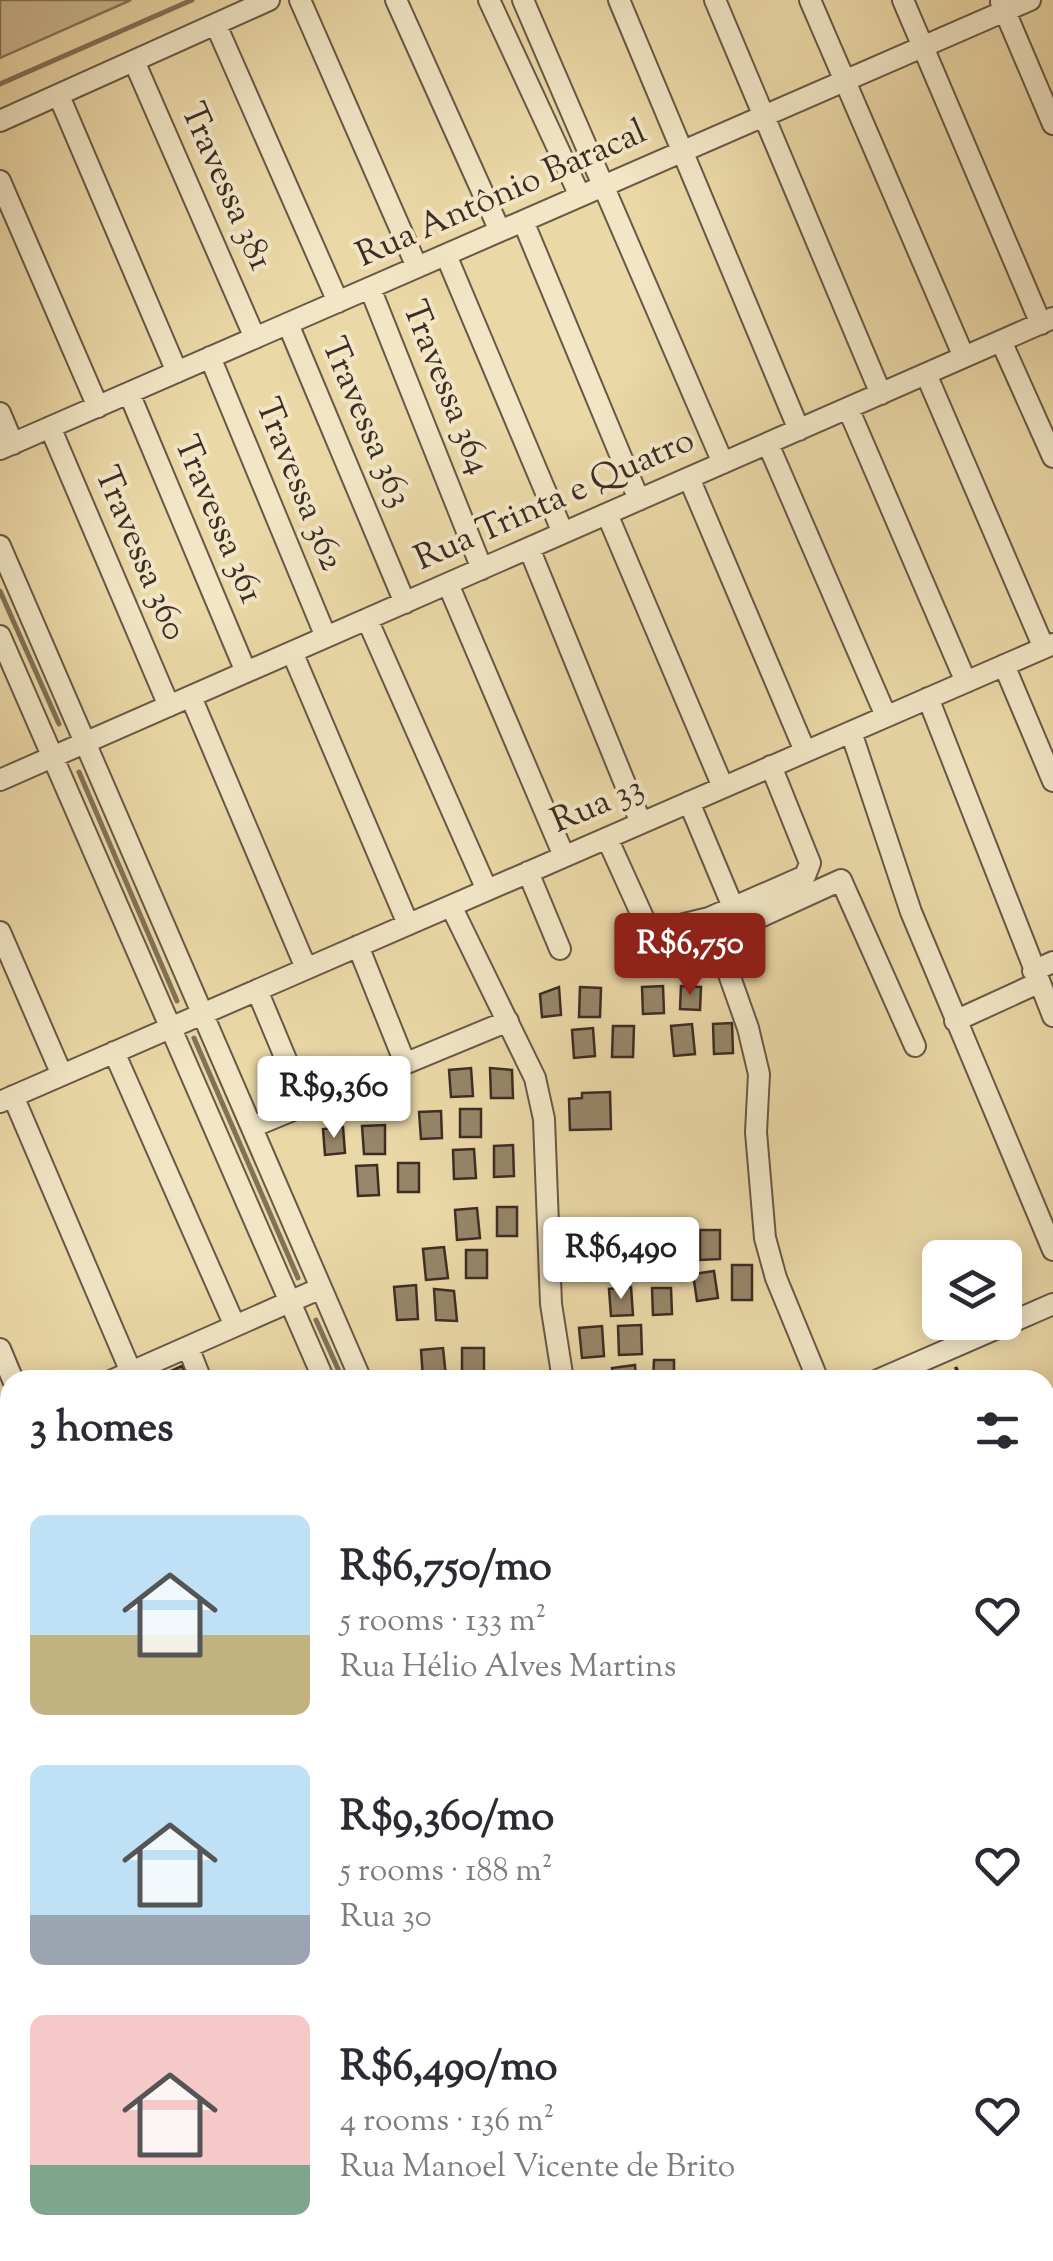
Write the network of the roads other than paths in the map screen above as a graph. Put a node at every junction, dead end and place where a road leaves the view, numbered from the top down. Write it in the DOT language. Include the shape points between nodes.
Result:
graph roads {
  1 [pos="269,0"];
  2 [pos="300,0"];
  3 [pos="396,0"];
  4 [pos="489,0"];
  5 [pos="523,0"];
  6 [pos="618,0"];
  7 [pos="715,0"];
  8 [pos="810,0"];
  9 [pos="904,0"];
  10 [pos="1030,0"];
  11 [pos="1003,6"];
  12 [pos="216,25"];
  13 [pos="924,46"];
  14 [pos="134,61"];
  15 [pos="844,81"];
  16 [pos="59,96"];
  17 [pos="765,116"];
  18 [pos="0,121"];
  19 [pos="1053,124"];
  20 [pos="684,151"];
  21 [pos="0,181"];
  22 [pos="606,185"];
  23 [pos="580,196"];
  24 [pos="524,221"];
  25 [pos="500,232"];
  26 [pos="446,255"];
  27 [pos="417,267"];
  28 [pos="370,288"];
  29 [pos="338,302"];
  30 [pos="288,324"];
  31 [pos="1048,326"];
  32 [pos="255,338"];
  33 [pos="1001,341"];
  34 [pos="210,358"];
  35 [pos="964,358"];
  36 [pos="177,372"];
  37 [pos="926,374"];
  38 [pos="129,393"];
  39 [pos="882,394"];
  40 [pos="98,406"];
  41 [pos="848,408"];
  42 [pos="0,413"];
  43 [pos="50,427"];
  44 [pos="798,430"];
  45 [pos="768,444"];
  46 [pos="6,446"];
  47 [pos="1053,457"];
  48 [pos="724,463"];
  49 [pos="689,478"];
  50 [pos="639,500"];
  51 [pos="606,514"];
  52 [pos="563,533"];
  53 [pos="0,546"];
  54 [pos="529,548"];
  55 [pos="482,569"];
  56 [pos="448,584"];
  57 [pos="406,602"];
  58 [pos="368,619"];
  59 [pos="0,636"];
  60 [pos="326,637"];
  61 [pos="1048,646"];
  62 [pos="292,652"];
  63 [pos="1004,665"];
  64 [pos="246,672"];
  65 [pos="966,682"];
  66 [pos="191,696"];
  67 [pos="928,698"];
  68 [pos="169,706"];
  69 [pos="886,716"];
  70 [pos="851,732"];
  71 [pos="84,743"];
  72 [pos="805,752"];
  73 [pos="54,756"];
  74 [pos="772,766"];
  75 [pos="0,780"];
  76 [pos="1053,781"];
  77 [pos="723,787"];
  78 [pos="689,802"];
  79 [pos="642,823"];
  80 [pos="608,838"];
  81 [pos="564,856"];
  82 [pos="528,872"];
  83 [pos="486,890"];
  84 [pos="450,906"];
  85 [pos="733,907"];
  86 [pos="408,924"];
  87 [pos="712,927"];
  88 [pos="0,932"];
  89 [pos="358,946"];
  90 [pos="560,949"];
  91 [pos="1053,962"];
  92 [pos="306,968"];
  93 [pos="1036,977"];
  94 [pos="257,990"];
  95 [pos="202,1014"];
  96 [pos="1053,1016"];
  97 [pos="508,1021"];
  98 [pos="955,1021"];
  99 [pos="170,1028"];
  100 [pos="913,1042"];
  101 [pos="114,1052"];
  102 [pos="406,1063"];
  103 [pos="62,1075"];
  104 [pos="6,1099"];
  105 [pos="306,1105"];
  106 [pos="252,1128"];
  107 [pos="1053,1250"];
  108 [pos="321,1288"];
  109 [pos="290,1302"];
  110 [pos="1053,1304"];
  111 [pos="235,1326"];
  112 [pos="188,1347"];
  113 [pos="119,1370"];
  114 [pos="136,1370"];
  115 [pos="197,1370"];
  116 [pos="320,1370"];
  117 [pos="356,1370"];
  118 [pos="562,1370"];
  119 [pos="814,1370"];
  120 [pos="901,1370"];
  1 -- 12 [label="street"];
  2 -- 27 [label="street"];
  3 -- 25 [label="street"];
  4 -- 23 [label="street"];
  5 -- 22 [label="street"];
  6 -- 20 [label="street"];
  7 -- 17 [label="street"];
  8 -- 15 [label="street"];
  9 -- 13 [label="street"];
  10 -- 11 [label="street, Rua Antônio Baracal"];
  11 -- 13 [label="street, Rua Antônio Baracal"];
  11 -- 19 [label="street"];
  12 -- 14 [label="street"];
  12 -- 29 [label="street"];
  13 -- 15 [label="street, Rua Antônio Baracal"];
  13 -- 31 [label="street"];
  14 -- 16 [label="street"];
  14 -- 32 [label="street, Travessa 381"];
  15 -- 17 [label="street, Rua Antônio Baracal"];
  15 -- 35 [label="street"];
  16 -- 18 [label="street"];
  16 -- 36 [label="street"];
  17 -- 20 [label="street, Rua Antônio Baracal"];
  17 -- 39 [label="street"];
  20 -- 22 [label="street, Rua Antônio Baracal"];
  20 -- 44 [label="street"];
  21 -- 40 [label="street"];
  22 -- 23 [label="street, Rua Antônio Baracal"];
  22 -- 48 [label="street"];
  23 -- 24 [label="street, Rua Antônio Baracal"];
  24 -- 25 [label="street, Rua Antônio Baracal"];
  24 -- 50 [label="street"];
  25 -- 26 [label="street, Rua Antônio Baracal"];
  26 -- 27 [label="street, Rua Antônio Baracal"];
  26 -- 52 [label="street"];
  27 -- 28 [label="street, Rua Antônio Baracal"];
  28 -- 29 [label="street, Rua Antônio Baracal"];
  28 -- 55 [label="street, Travessa 364"];
  29 -- 30 [label="street, Rua Antônio Baracal"];
  30 -- 32 [label="street, Rua Antônio Baracal"];
  30 -- 57 [label="street, Travessa 363"];
  31 -- 33 [label="street, Rua Trinta e Quatro"];
  32 -- 34 [label="street, Rua Antônio Baracal"];
  33 -- 35 [label="street, Rua Trinta e Quatro"];
  33 -- 47 [label="street"];
  34 -- 36 [label="street, Rua Antônio Baracal"];
  34 -- 60 [label="street, Travessa 362"];
  35 -- 37 [label="street, Rua Trinta e Quatro"];
  36 -- 38 [label="street, Rua Antônio Baracal"];
  37 -- 39 [label="street, Rua Trinta e Quatro"];
  37 -- 61 [label="street"];
  38 -- 40 [label="street, Rua Antônio Baracal"];
  38 -- 64 [label="street, Travessa 361"];
  39 -- 41 [label="street, Rua Trinta e Quatro"];
  40 -- 43 [label="street, Rua Antônio Baracal"];
  41 -- 44 [label="street, Rua Trinta e Quatro"];
  41 -- 65 [label="street"];
  42 -- 46 [label="street"];
  43 -- 46 [label="street, Rua Antônio Baracal"];
  43 -- 68 [label="street, Travessa 360"];
  44 -- 45 [label="street, Rua Trinta e Quatro"];
  45 -- 48 [label="street, Rua Trinta e Quatro"];
  45 -- 69 [label="street"];
  48 -- 49 [label="street, Rua Trinta e Quatro"];
  49 -- 50 [label="street, Rua Trinta e Quatro"];
  49 -- 72 [label="street"];
  50 -- 51 [label="street, Rua Trinta e Quatro"];
  51 -- 52 [label="street, Rua Trinta e Quatro"];
  51 -- 77 [label="street"];
  52 -- 54 [label="street, Rua Trinta e Quatro"];
  53 -- 71 [label="street"];
  54 -- 55 [label="street, Rua Trinta e Quatro"];
  54 -- 79 [label="street"];
  55 -- 56 [label="street, Rua Trinta e Quatro"];
  56 -- 57 [label="street, Rua Trinta e Quatro"];
  56 -- 81 [label="street"];
  57 -- 58 [label="street, Rua Trinta e Quatro"];
  58 -- 60 [label="street, Rua Trinta e Quatro"];
  58 -- 83 [label="street"];
  59 -- 73 [label="street"];
  60 -- 62 [label="street, Rua Trinta e Quatro"];
  61 -- 63 [label="street, Rua 33"];
  62 -- 64 [label="street, Rua Trinta e Quatro"];
  62 -- 86 [label="street"];
  63 -- 65 [label="street, Rua 33"];
  63 -- 76 [label="street"];
  64 -- 66 [label="street, Rua Trinta e Quatro"];
  65 -- 67 [label="street, Rua 33"];
  66 -- 68 [label="street, Rua Trinta e Quatro"];
  66 -- 92 [label="street"];
  67 -- 69 [label="street, Rua 33"];
  67 -- 93 [label="street"];
  68 -- 71 [label="street, Rua Trinta e Quatro"];
  69 -- 70 [label="street, Rua 33"];
  70 -- 72 [label="street, Rua 33"];
  70 -- 98 [label="street"];
  71 -- 73 [label="street, Rua Trinta e Quatro"];
  71 -- 95 [label="street"];
  72 -- 74 [label="street, Rua 33"];
  73 -- 75 [label="street, Rua Trinta e Quatro"];
  73 -- 99 [label="street"];
  74 -- 77 [label="street, Rua 33"];
  74 -- 85 [label="street" via="809,870"];
  77 -- 78 [label="street, Rua 33"];
  78 -- 79 [label="street, Rua 33"];
  78 -- 85 [label="street"];
  79 -- 80 [label="street, Rua 33"];
  80 -- 81 [label="street, Rua 33"];
  80 -- 87 [label="street" via="646,924 667,932"];
  81 -- 82 [label="street, Rua 33"];
  82 -- 83 [label="street, Rua 33"];
  82 -- 90 [label="street"];
  83 -- 84 [label="street, Rua 33"];
  84 -- 86 [label="street, Rua 33"];
  84 -- 97 [label="street"];
  85 -- 87 [label="street"];
  86 -- 89 [label="street, Rua 33"];
  87 -- 100 [label="street" via="841,880"];
  87 -- 119 [label="street" via="760,1074 756,1132 765,1238"];
  88 -- 103 [label="street"];
  89 -- 92 [label="street, Rua 33"];
  89 -- 102 [label="street"];
  91 -- 93 [label="street"];
  92 -- 94 [label="street, Rua 33"];
  93 -- 96 [label="street"];
  93 -- 98 [label="street"];
  94 -- 95 [label="street, Rua 33"];
  94 -- 105 [label="street"];
  95 -- 99 [label="street, Rua 33"];
  95 -- 106 [label="street"];
  97 -- 102 [label="street"];
  97 -- 118 [label="street" via="535,1078 544,1119"];
  98 -- 107 [label="street"];
  99 -- 101 [label="street, Rua 33"];
  99 -- 109 [label="street"];
  101 -- 103 [label="street, Rua 33"];
  101 -- 111 [label="street"];
  102 -- 105 [label="street"];
  103 -- 104 [label="street, Rua 33"];
  104 -- 113 [label="street"];
  105 -- 106 [label="street"];
  106 -- 108 [label="street"];
  108 -- 109 [label="street"];
  108 -- 117 [label="street"];
  109 -- 111 [label="street"];
  109 -- 116 [label="street"];
  110 -- 120 [label="street"];
  111 -- 112 [label="street"];
  112 -- 114 [label="street"];
  112 -- 115 [label="street"];
}
